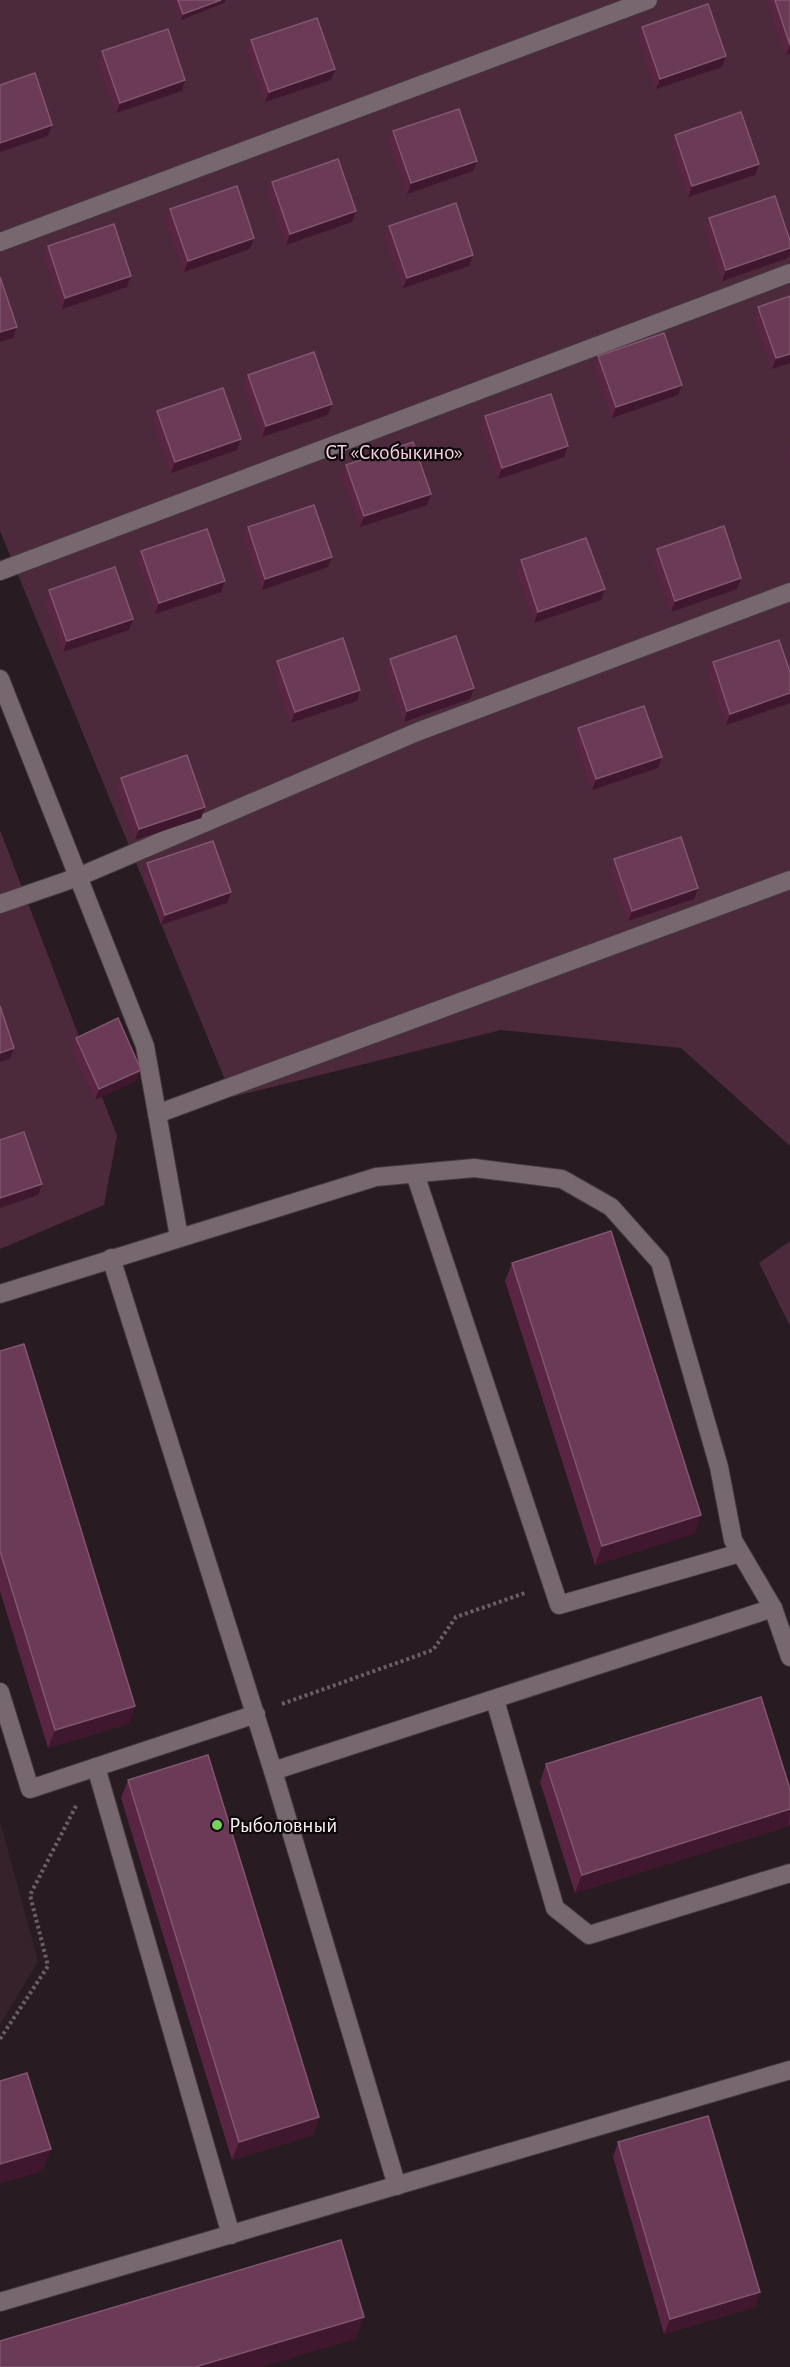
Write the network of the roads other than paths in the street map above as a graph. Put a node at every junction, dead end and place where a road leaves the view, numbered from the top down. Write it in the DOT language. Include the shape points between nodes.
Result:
graph roads {
  1 [pos="648,0"];
  2 [pos="0,243"];
  3 [pos="790,273"];
  4 [pos="0,571"];
  5 [pos="790,592"];
  6 [pos="0,679"];
  7 [pos="78,877"];
  8 [pos="790,880"];
  9 [pos="0,904"];
  10 [pos="157,1114"];
  11 [pos="415,1174"];
  12 [pos="179,1237"];
  13 [pos="111,1258"];
  14 [pos="0,1294"];
  15 [pos="740,1553"];
  16 [pos="773,1608"];
  17 [pos="790,1658"];
  18 [pos="0,1692"];
  19 [pos="495,1701"];
  20 [pos="256,1714"];
  21 [pos="96,1767"];
  22 [pos="273,1771"];
  23 [pos="790,1873"];
  24 [pos="790,2070"];
  25 [pos="397,2186"];
  26 [pos="231,2235"];
  27 [pos="0,2302"];
  1 -- 2 [label="street"];
  3 -- 4 [label="street"];
  5 -- 7 [label="street" via="417,732"];
  6 -- 7 [label="street"];
  7 -- 9 [label="street"];
  7 -- 10 [label="street" via="145,1046"];
  8 -- 10 [label="street"];
  10 -- 12 [label="street"];
  11 -- 12 [label="street" via="376,1177"];
  11 -- 15 [label="street" via="474,1168 562,1179 611,1207 660,1262 719,1467 733,1540"];
  11 -- 15 [label="street" via="559,1605"];
  12 -- 13 [label="street"];
  13 -- 14 [label="street"];
  13 -- 20 [label="street"];
  15 -- 16 [label="street"];
  16 -- 17 [label="street"];
  16 -- 19 [label="street"];
  18 -- 21 [label="street" via="30,1789"];
  19 -- 22 [label="street"];
  19 -- 23 [label="street" via="555,1908 589,1935"];
  20 -- 21 [label="street"];
  20 -- 22 [label="street"];
  21 -- 26 [label="street"];
  22 -- 25 [label="street"];
  24 -- 25 [label="street"];
  25 -- 26 [label="street"];
  26 -- 27 [label="street"];
}
